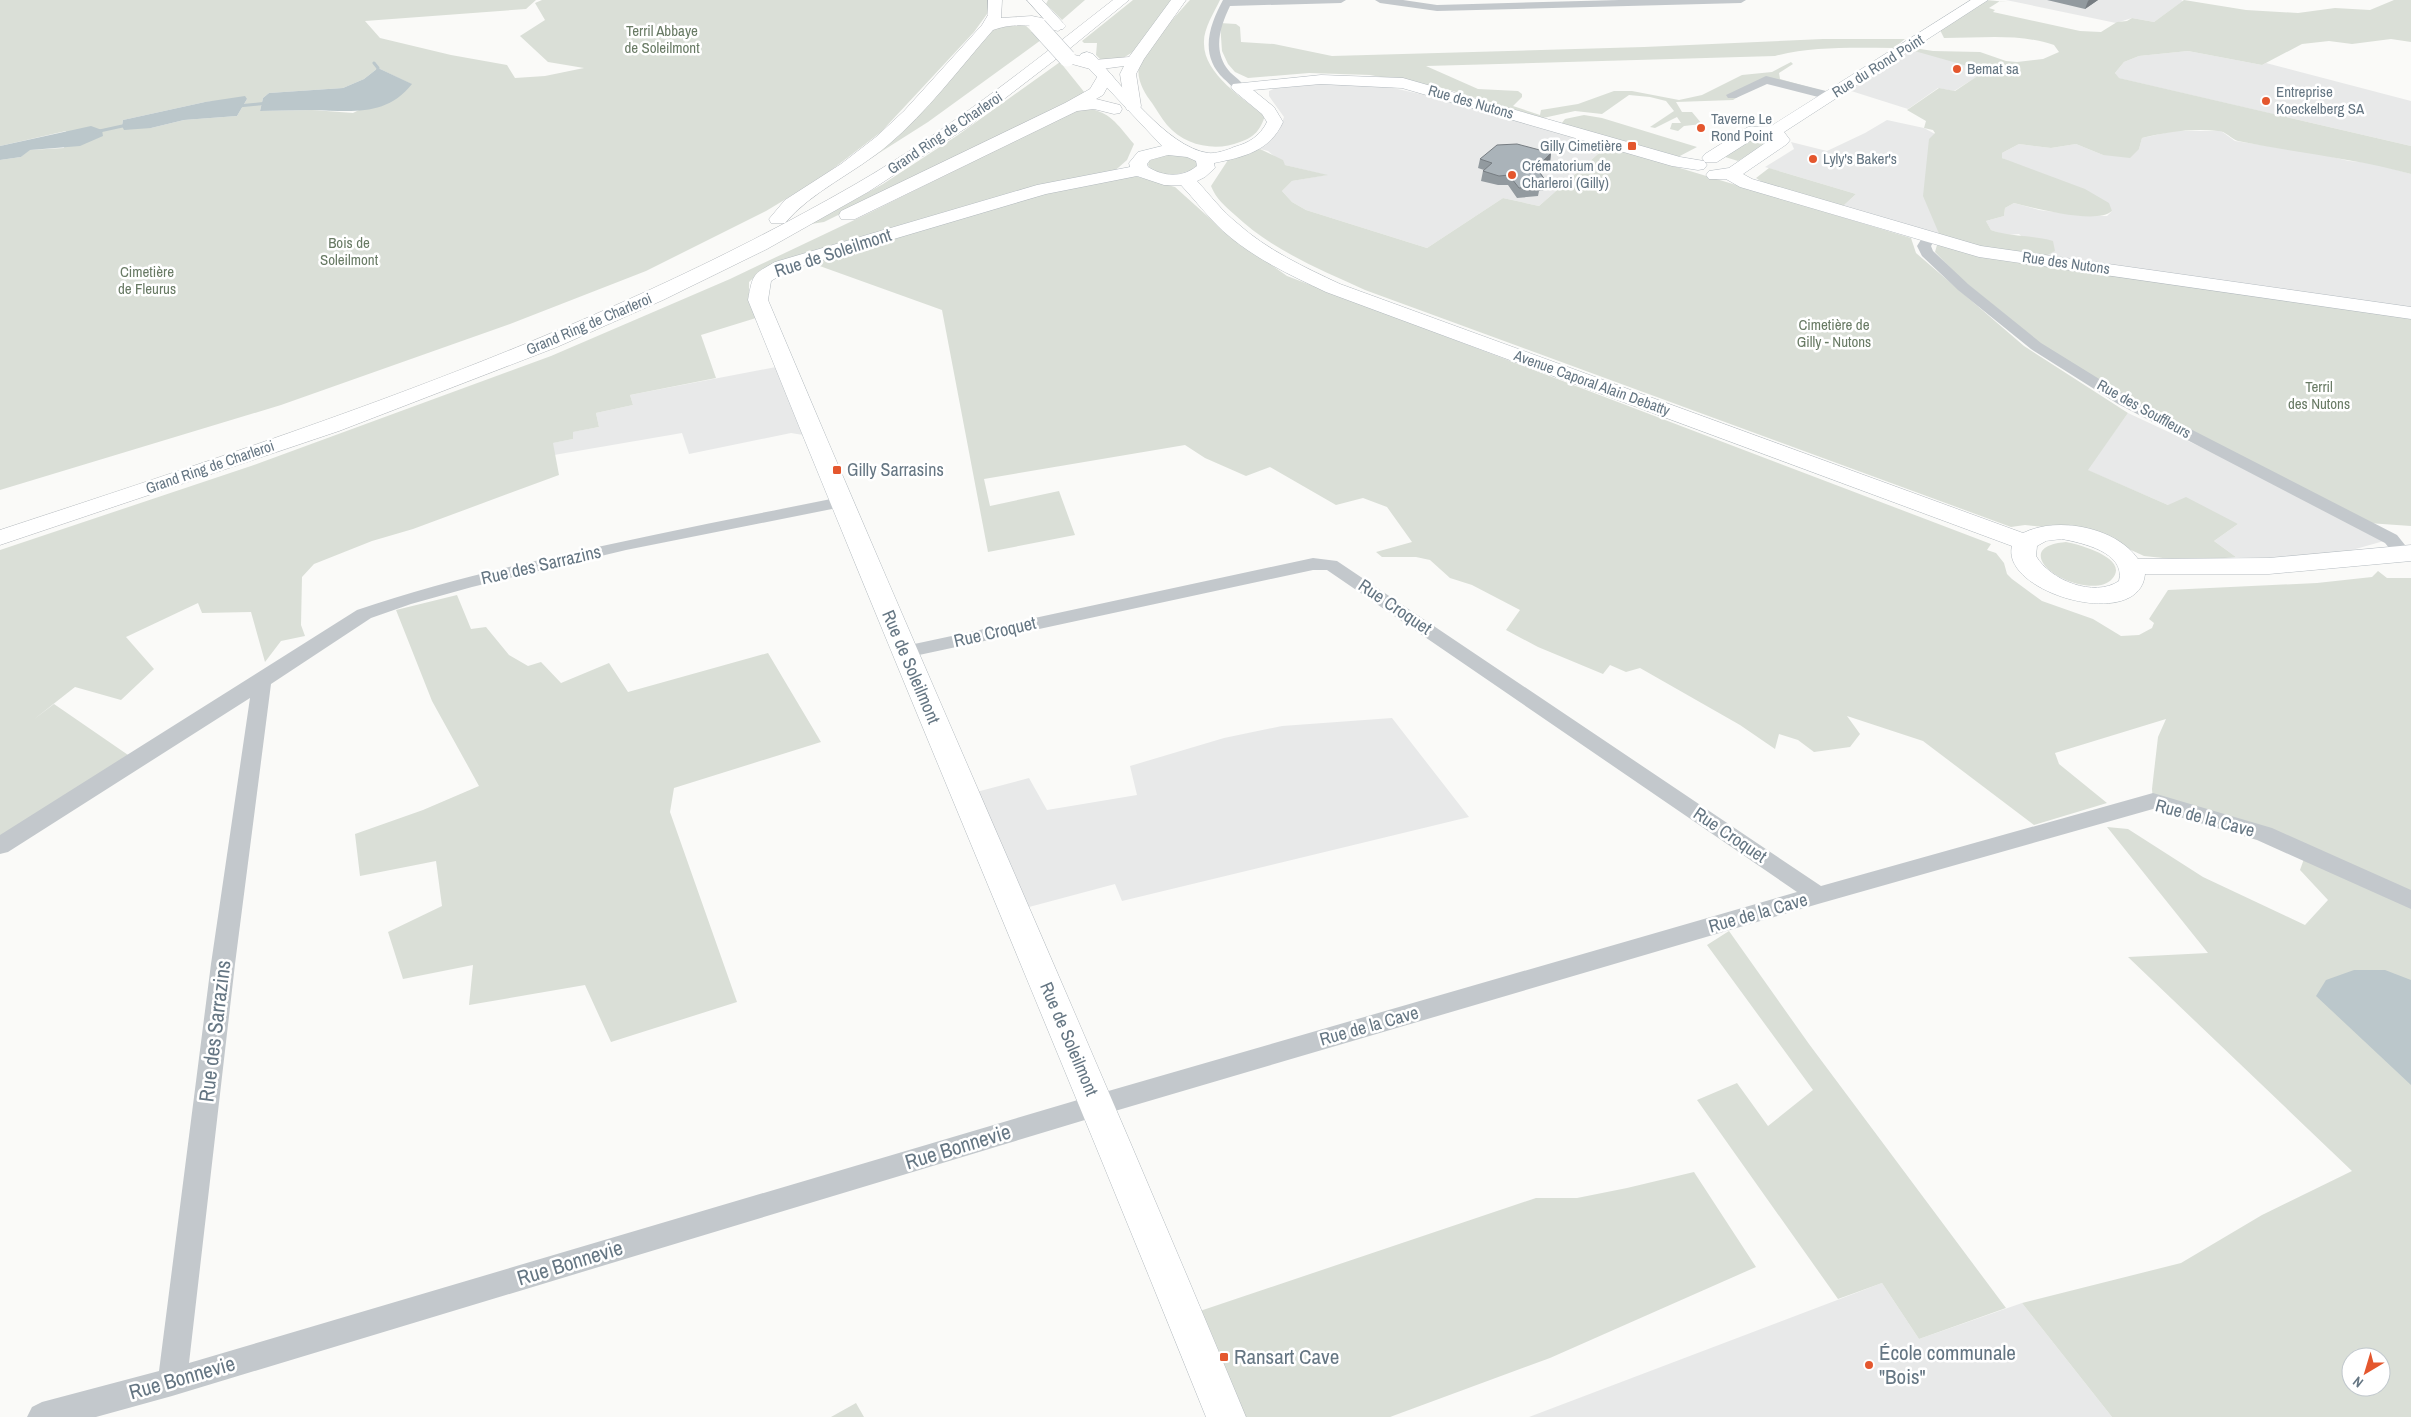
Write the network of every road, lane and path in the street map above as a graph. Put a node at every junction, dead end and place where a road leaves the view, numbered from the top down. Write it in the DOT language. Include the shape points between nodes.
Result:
graph roads {
  1 [pos="996,0"];
  2 [pos="1101,0"];
  3 [pos="1122,0"];
  4 [pos="1179,0"];
  5 [pos="1341,0"];
  6 [pos="1380,0"];
  7 [pos="1414,0"];
  8 [pos="1741,0"];
  9 [pos="1270,1"];
  10 [pos="1228,2"];
  11 [pos="1975,2"];
  12 [pos="1025,3"];
  13 [pos="1437,8"];
  14 [pos="1045,23"];
  15 [pos="988,27"];
  16 [pos="1136,58"];
  17 [pos="1081,62"];
  18 [pos="1101,84"];
  19 [pos="1239,87"];
  20 [pos="1732,95"];
  21 [pos="1830,96"];
  22 [pos="1133,106"];
  23 [pos="1071,107"];
  24 [pos="1114,109"];
  25 [pos="1125,122"];
  26 [pos="1775,131"];
  27 [pos="1136,137"];
  28 [pos="1182,150"];
  29 [pos="1205,159"];
  30 [pos="1704,161"];
  31 [pos="1142,163"];
  32 [pos="1734,171"];
  33 [pos="1185,179"];
  34 [pos="778,219"];
  35 [pos="1929,238"];
  36 [pos="2411,313"];
  37 [pos="450,382"];
  38 [pos="841,502"];
  39 [pos="0,520"];
  40 [pos="0,538"];
  41 [pos="2026,543"];
  42 [pos="2406,546"];
  43 [pos="2130,566"];
  44 [pos="905,652"];
  45 [pos="262,681"];
  46 [pos="0,846"];
  47 [pos="1818,895"];
  48 [pos="2411,900"];
  49 [pos="1098,1105"];
  50 [pos="172,1382"];
  51 [pos="42,1417"];
  52 [pos="1226,1417"];
  1 -- 15 [label="main road" via="995,14"];
  2 -- 34 [label="main road, Grand Ring de Charleroi" via="939,122"];
  3 -- 37 [label="main road, Grand Ring de Charleroi" via="960,126 861,189 724,263 549,342"];
  4 -- 16 [label="main road"];
  5 -- 9 [label="street"];
  6 -- 13 [label="street"];
  7 -- 13 [label="street"];
  8 -- 13 [label="street"];
  9 -- 10 [label="street"];
  10 -- 19 [label="street" via="1214,26 1213,42 1220,68"];
  11 -- 21 [label="main road, Rue du Rond Point"];
  12 -- 14 [label="main road"];
  14 -- 15 [label="main road" via="999,22"];
  14 -- 17 [label="main road, bridge"];
  15 -- 34 [label="main road" via="882,142 791,204"];
  16 -- 17 [label="main road" via="1121,62"];
  16 -- 22 [label="main road" via="1128,74"];
  17 -- 18 [label="main road"];
  18 -- 22 [label="main road"];
  18 -- 23 [label="main road"];
  18 -- 24 [label="main road"];
  19 -- 29 [label="main road" via="1268,110 1275,122 1272,131 1250,147"];
  19 -- 30 [label="main road, Rue des Nutons" via="1330,78 1403,83 1672,160"];
  20 -- 21 [label="street" via="1766,80"];
  21 -- 26 [label="main road, Rue du Rond Point"];
  22 -- 28 [label="main road" via="1168,144"];
  23 -- 24 [label="main road" via="1094,104"];
  23 -- 37 [label="main road" via="652,307 524,360"];
  24 -- 25 [label="main road"];
  26 -- 30 [label="main road, Rue du Rond Point" via="1754,131"];
  26 -- 32 [label="main road" via="1781,140"];
  27 -- 31 [label="main road" via="1144,148"];
  28 -- 29 [label="main road"];
  28 -- 31 [label="main road, Rue de Soleilmont" via="1168,150"];
  29 -- 33 [label="main road" via="1206,168 1202,173"];
  30 -- 32 [label="main road, Rue des Nutons" via="1701,170 1709,173"];
  31 -- 33 [label="main road" via="1158,179"];
  31 -- 38 [label="main road, Rue de Soleilmont" via="1043,188 782,266 762,278 758,300"];
  32 -- 35 [label="main road, Rue des Nutons" via="1746,183"];
  33 -- 41 [label="main road, Avenue Caporal Alain Debatty" via="1212,209 1260,250 1333,288"];
  34 -- 39 [label="main road, Grand Ring de Charleroi" via="626,293 439,369 223,447"];
  35 -- 36 [label="main road, Rue des Nutons" via="1979,251"];
  35 -- 42 [label="street, Rue des Souffleurs" via="1924,246 1927,253 2036,346 2124,401"];
  37 -- 40 [label="main road, Grand Ring de Charleroi" via="224,463"];
  38 -- 44 [label="main road, Rue de Soleilmont"];
  38 -- 45 [label="street, Rue des Sarrazins" via="626,545 404,600 364,614"];
  41 -- 43 [label="main road" via="2047,533 2079,535 2111,547"];
  41 -- 43 [label="main road" via="2023,552 2034,573 2066,590 2085,595 2119,592 2129,586 2133,577"];
  42 -- 43 [label="main road" via="2352,558 2269,566"];
  44 -- 47 [label="street, Rue Croquet" via="1210,585 1313,564 1331,565"];
  44 -- 49 [label="main road, Rue de Soleilmont"];
  45 -- 46 [label="street, Rue des Sarrazins"];
  45 -- 50 [label="street, Rue des Sarrazins" via="223,964"];
  47 -- 48 [label="street, Rue de la Cave" via="2153,801 2264,834"];
  47 -- 49 [label="street, Rue de la Cave"];
  49 -- 50 [label="street, Rue Bonnevie"];
  49 -- 52 [label="main road, Rue de Soleilmont"];
  50 -- 51 [label="street, Rue Bonnevie"];
}
